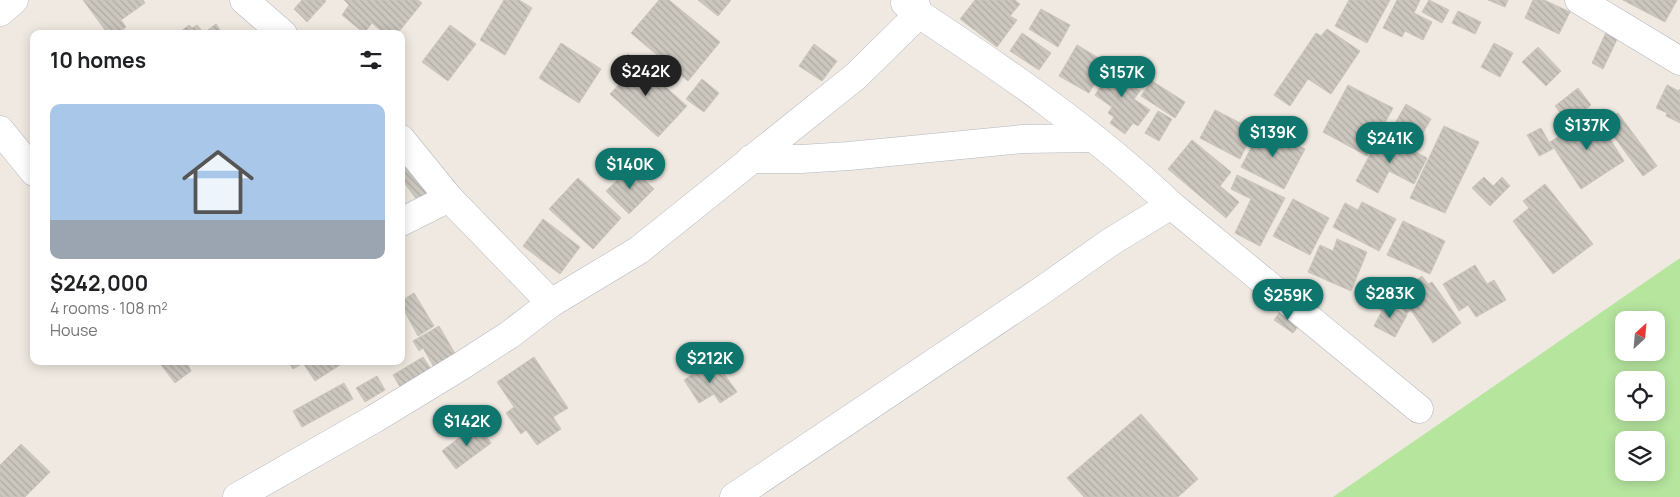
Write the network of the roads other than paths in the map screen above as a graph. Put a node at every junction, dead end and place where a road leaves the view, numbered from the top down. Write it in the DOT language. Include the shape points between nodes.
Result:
graph roads {
  1 [pos="14,0"];
  2 [pos="244,0"];
  3 [pos="1579,0"];
  4 [pos="912,5"];
  5 [pos="0,12"];
  6 [pos="278,30"];
  7 [pos="1680,61"];
  8 [pos="0,130"];
  9 [pos="1094,138"];
  10 [pos="405,144"];
  11 [pos="751,159"];
  12 [pos="30,167"];
  13 [pos="449,198"];
  14 [pos="1171,205"];
  15 [pos="405,220"];
  16 [pos="551,303"];
  17 [pos="1419,409"];
  18 [pos="237,497"];
  19 [pos="734,497"];
  1 -- 5 [label="street"];
  2 -- 6 [label="street"];
  3 -- 7 [label="street"];
  4 -- 9 [label="street"];
  4 -- 11 [label="street" via="856,76"];
  8 -- 12 [label="street"];
  9 -- 11 [label="street" via="1023,139 848,156"];
  9 -- 14 [label="street"];
  10 -- 13 [label="street"];
  11 -- 16 [label="street" via="639,250"];
  13 -- 15 [label="street"];
  13 -- 16 [label="street"];
  14 -- 17 [label="street"];
  14 -- 19 [label="street" via="1109,243"];
  16 -- 18 [label="street" via="461,366"];
}
